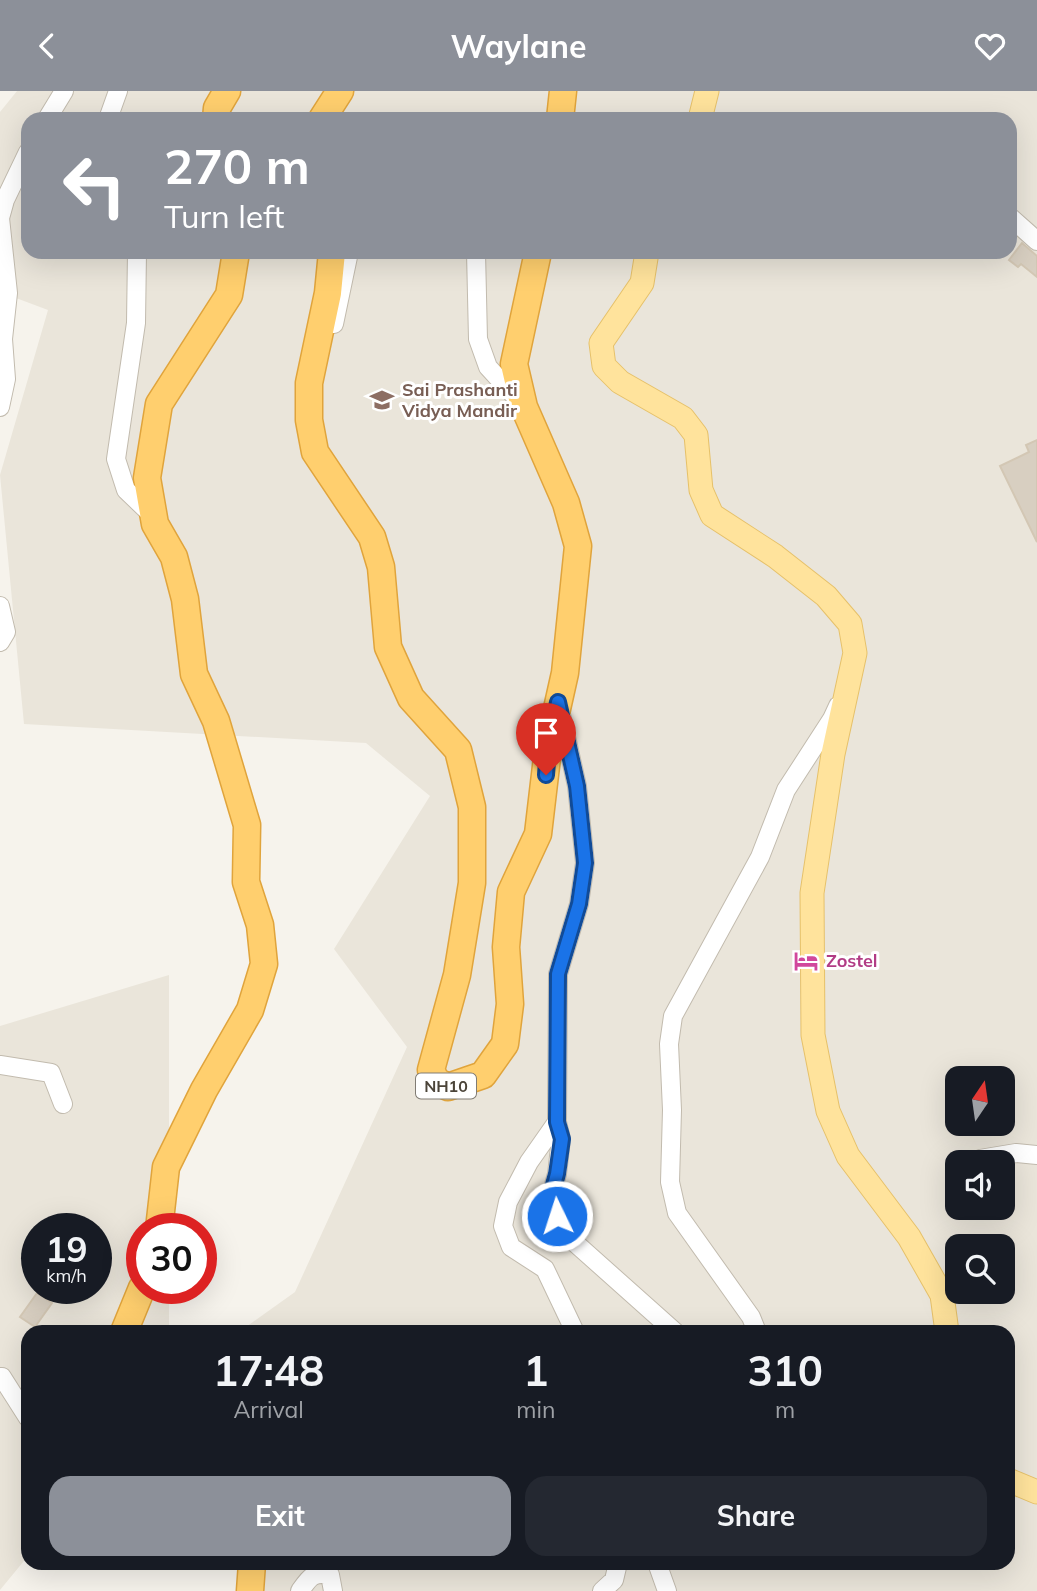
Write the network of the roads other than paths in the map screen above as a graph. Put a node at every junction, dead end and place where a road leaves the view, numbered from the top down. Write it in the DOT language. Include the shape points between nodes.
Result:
graph roads {
  1 [pos="64,91"];
  2 [pos="118,91"];
  3 [pos="227,91"];
  4 [pos="340,91"];
  5 [pos="563,91"];
  6 [pos="708,91"];
  7 [pos="51,112"];
  8 [pos="110,112"];
  9 [pos="217,112"];
  10 [pos="326,112"];
  11 [pos="561,112"];
  12 [pos="702,112"];
  13 [pos="21,167"];
  14 [pos="1017,223"];
  15 [pos="1037,241"];
  16 [pos="137,259"];
  17 [pos="235,259"];
  18 [pos="331,259"];
  19 [pos="348,259"];
  20 [pos="477,259"];
  21 [pos="536,259"];
  22 [pos="646,259"];
  23 [pos="313,366"];
  24 [pos="0,407"];
  25 [pos="524,407"];
  26 [pos="153,516"];
  27 [pos="0,606"];
  28 [pos="0,642"];
  29 [pos="852,671"];
  30 [pos="558,702"];
  31 [pos="0,1065"];
  32 [pos="63,1104"];
  33 [pos="557,1122"];
  34 [pos="1015,1153"];
  35 [pos="1037,1155"];
  36 [pos="161,1213"];
  37 [pos="135,1304"];
  38 [pos="127,1325"];
  39 [pos="572,1325"];
  40 [pos="667,1325"];
  41 [pos="754,1325"];
  42 [pos="946,1325"];
  43 [pos="0,1377"];
  44 [pos="21,1407"];
  45 [pos="1015,1483"];
  46 [pos="1037,1492"];
  47 [pos="252,1570"];
  48 [pos="616,1570"];
  49 [pos="660,1570"];
  50 [pos="332,1576"];
  51 [pos="250,1591"];
  52 [pos="300,1591"];
  53 [pos="602,1591"];
  54 [pos="667,1591"];
  1 -- 7 [label="street"];
  2 -- 8 [label="street"];
  3 -- 9 [label="highway"];
  4 -- 10 [label="highway"];
  5 -- 11 [label="highway"];
  6 -- 12 [label="main road"];
  13 -- 24 [label="street" via="0,218 8,293 3,339 6,379"];
  14 -- 15 [label="street"];
  16 -- 26 [label="street" via="136,323 116,459 126,490"];
  17 -- 26 [label="highway" via="229,295 159,404 147,478"];
  18 -- 23 [label="highway, NH10"];
  19 -- 23 [label="street" via="330,341"];
  20 -- 25 [label="street" via="478,339 488,367"];
  21 -- 25 [label="highway, NH10" via="514,364"];
  22 -- 29 [label="main road" via="642,283 601,343 604,366 620,382 682,418 696,435 701,490 712,515 826,596 850,624 855,653"];
  23 -- 30 [label="highway, NH10" via="309,420 315,451 372,537 381,567 388,647 411,698 458,750 472,807 472,883 457,975 431,1070 436,1081 448,1087 483,1075 506,1044 511,893 538,834"];
  25 -- 30 [label="highway, NH10" via="566,503 578,546"];
  26 -- 36 [label="highway" via="174,557 185,599 194,674 216,721 247,825 246,882 260,925 264,964 250,1010 166,1167"];
  27 -- 28 [label="street" via="6,632"];
  29 -- 41 [label="street" via="832,719 786,790 760,857 673,1016 668,1044 670,1182 677,1213"];
  29 -- 42 [label="main road" via="833,754 812,893 813,1035 828,1111 848,1156 909,1237 942,1295"];
  30 -- 33 [label="street" via="577,786 585,863 579,904 558,974"];
  31 -- 32 [label="street" via="51,1073"];
  33 -- 39 [label="street" via="513,1192 503,1226 511,1247 545,1269"];
  33 -- 40 [label="street" via="562,1139 550,1199 564,1233"];
  34 -- 35 [label="street"];
  37 -- 38 [label="highway"];
  43 -- 44 [label="street"];
  45 -- 46 [label="main road"];
  47 -- 51 [label="highway"];
  48 -- 53 [label="street" via="614,1580"];
  49 -- 54 [label="street"];
  50 -- 52 [label="street" via="310,1576"];
}
